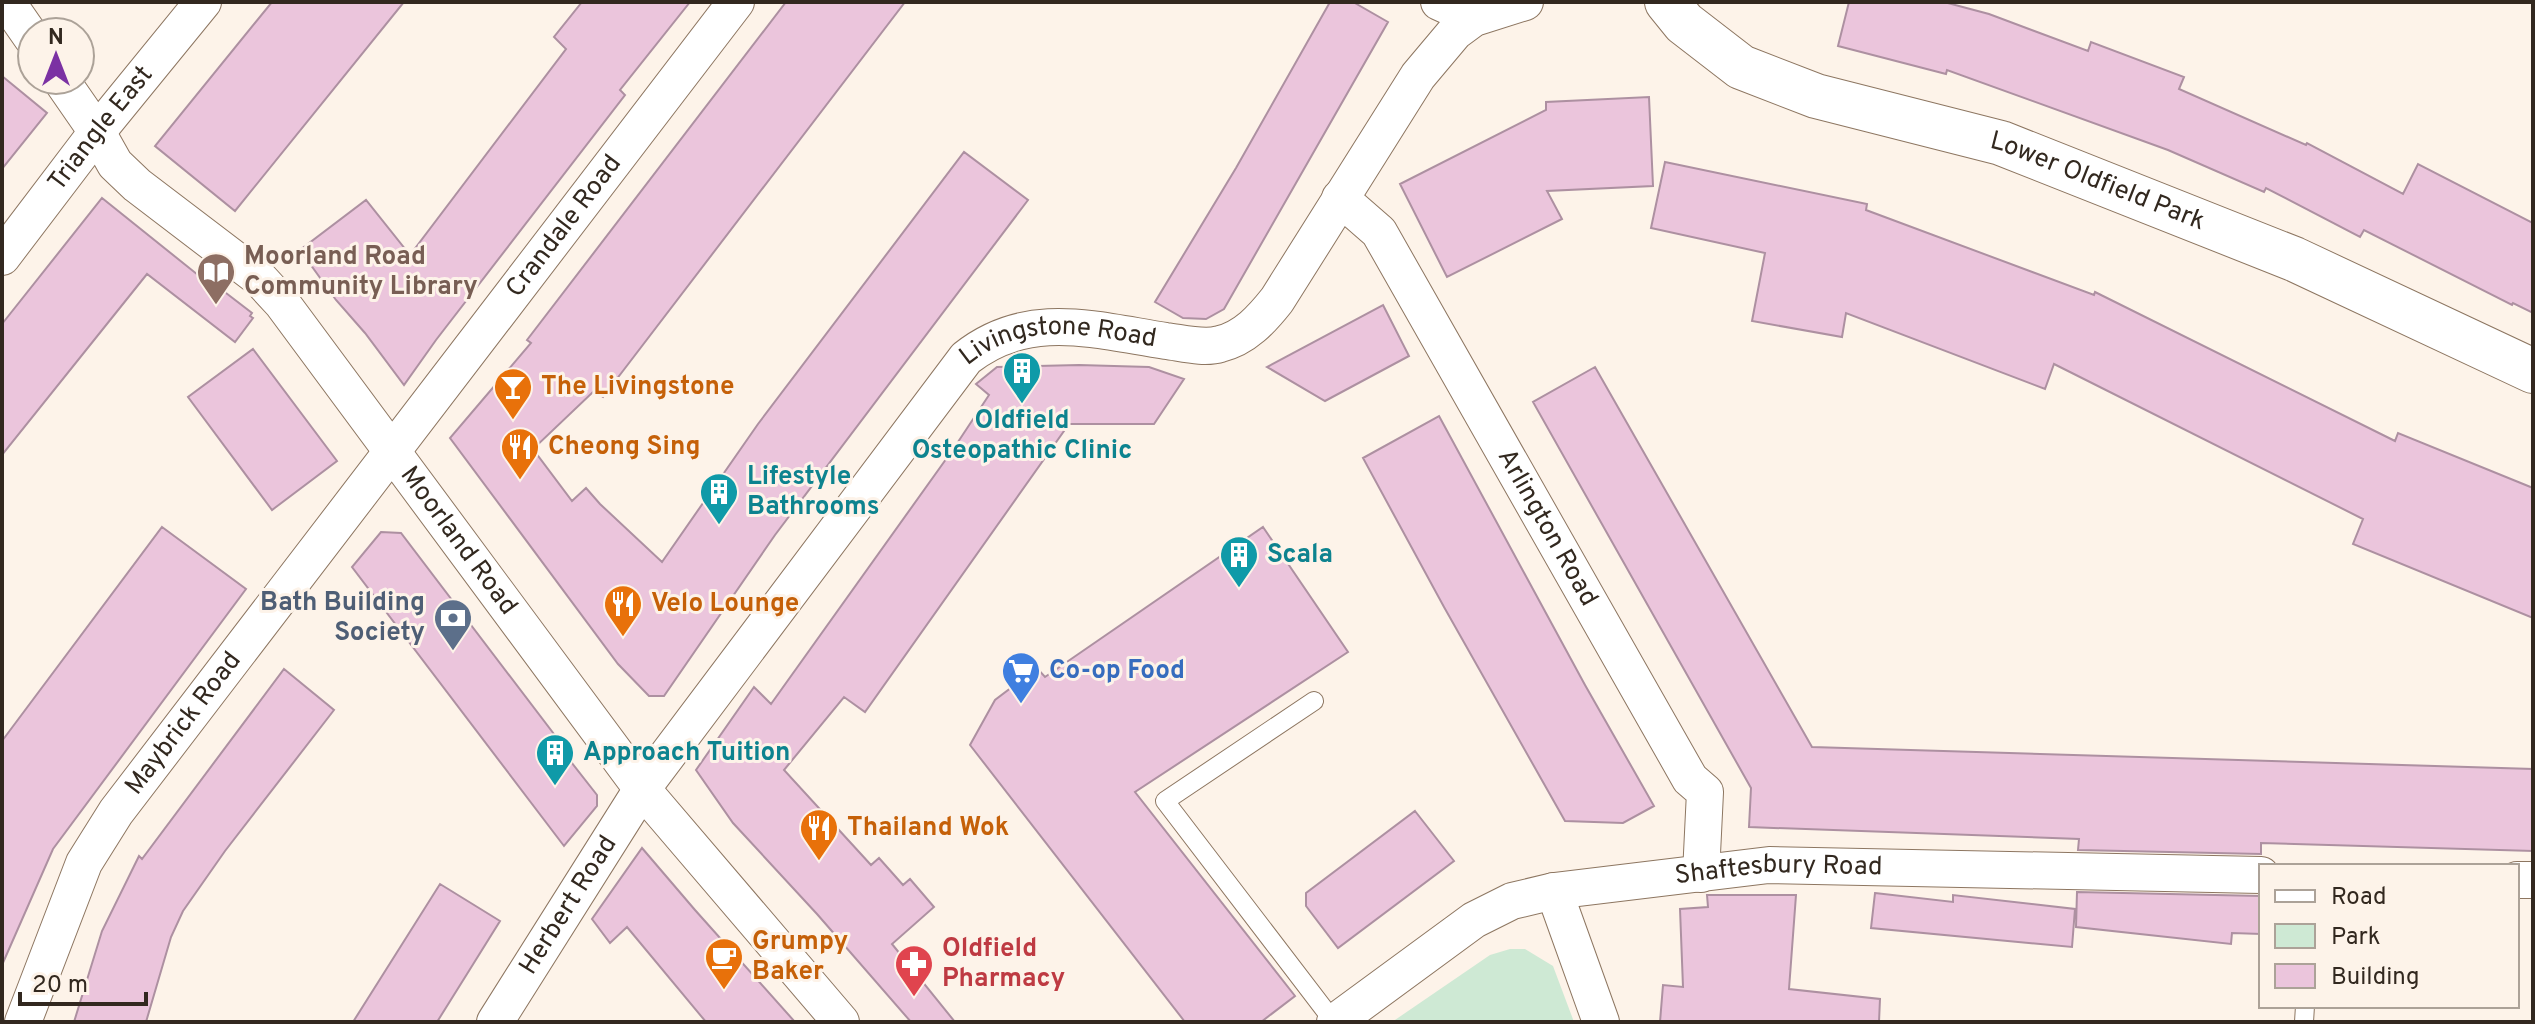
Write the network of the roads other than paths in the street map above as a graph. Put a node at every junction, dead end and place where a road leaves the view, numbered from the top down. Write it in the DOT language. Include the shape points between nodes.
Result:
graph roads {
  1 [pos="203,2"];
  2 [pos="736,2"];
  3 [pos="1439,2"];
  4 [pos="1525,2"];
  5 [pos="1667,2"];
  6 [pos="1474,18"];
  7 [pos="72,96"];
  8 [pos="97,132"];
  9 [pos="1340,198"];
  10 [pos="2,257"];
  11 [pos="2533,371"];
  12 [pos="393,453"];
  13 [pos="1314,701"];
  14 [pos="642,789"];
  15 [pos="1701,874"];
  16 [pos="2259,875"];
  17 [pos="1554,891"];
  18 [pos="23,1022"];
  19 [pos="495,1022"];
  20 [pos="841,1022"];
  21 [pos="1335,1022"];
  22 [pos="1601,1022"];
  1 -- 8 [label="street, Triangle East"];
  2 -- 12 [label="street, Crandale Road"];
  3 -- 6 [label="street"];
  4 -- 6 [label="street, Livingstone Road"];
  5 -- 11 [label="main road, Lower Oldfield Park" via="1684,23 1741,67 1816,96 2001,143 2294,259"];
  6 -- 9 [label="street, Livingstone Road" via="1418,76"];
  7 -- 8 [label="street, Moorland Road"];
  8 -- 10 [label="street, Triangle East"];
  8 -- 12 [label="street, Moorland Road" via="115,164 137,185 259,278"];
  9 -- 14 [label="street, Livingstone Road" via="1260,321 1219,345 1047,326 987,341 966,358"];
  9 -- 15 [label="street, Arlington Road" via="1379,232 1690,779 1705,792"];
  12 -- 14 [label="street, Moorland Road"];
  12 -- 18 [label="street, Maybrick Road" via="116,812 84,863"];
  13 -- 21 [label="lane" via="1165,801"];
  14 -- 19 [label="street, Herbert Road"];
  14 -- 20 [label="street, Moorland Road"];
  15 -- 16 [label="street, Shaftesbury Road" via="1769,865 1838,865"];
  15 -- 17 [label="street, Shaftesbury Road"];
  17 -- 21 [label="street, Shaftesbury Road" via="1512,901 1474,920"];
  17 -- 22 [label="street"];
}
